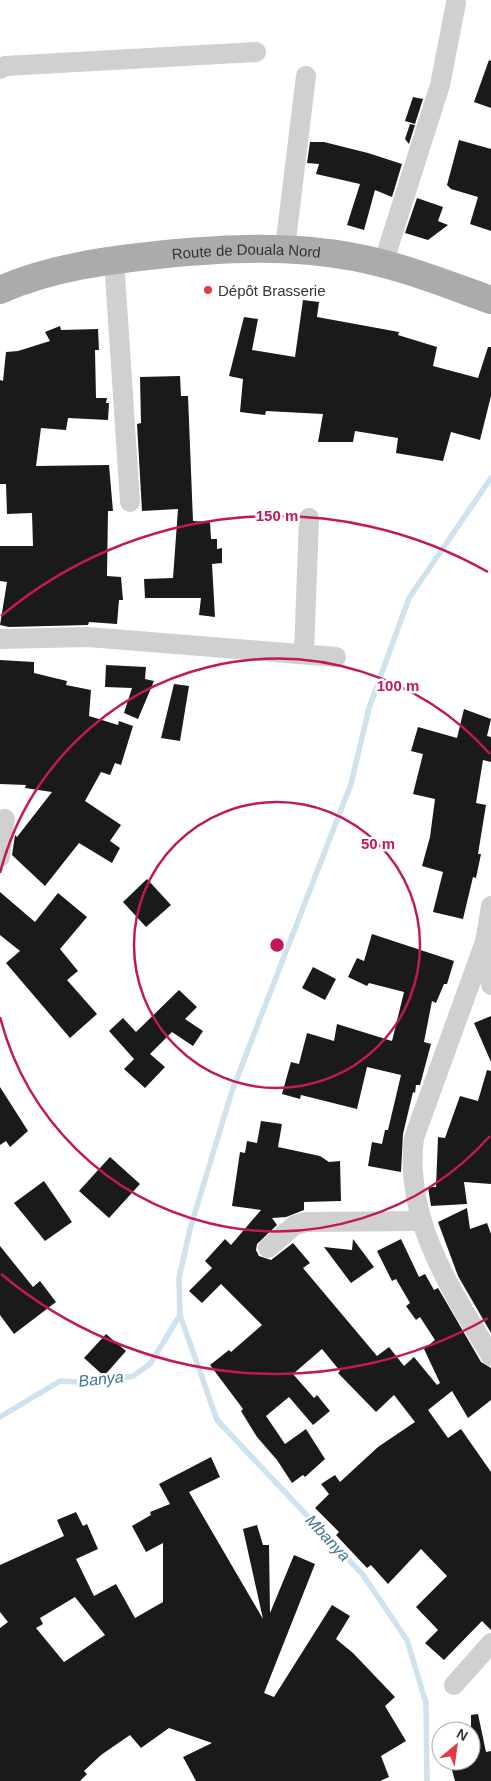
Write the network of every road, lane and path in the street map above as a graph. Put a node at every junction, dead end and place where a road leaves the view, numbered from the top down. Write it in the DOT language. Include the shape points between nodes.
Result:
graph roads {
  1 [pos="456,3"];
  2 [pos="256,52"];
  3 [pos="0,69"];
  4 [pos="306,76"];
  5 [pos="284,248"];
  6 [pos="114,259"];
  7 [pos="384,264"];
  8 [pos="0,290"];
  9 [pos="491,300"];
  10 [pos="130,502"];
  11 [pos="309,518"];
  12 [pos="0,639"];
  13 [pos="304,653"];
  14 [pos="336,657"];
  15 [pos="5,819"];
  16 [pos="0,857"];
  17 [pos="491,906"];
  18 [pos="485,942"];
  19 [pos="491,985"];
  20 [pos="422,1221"];
  21 [pos="268,1248"];
  22 [pos="491,1356"];
  23 [pos="491,1643"];
  24 [pos="454,1685"];
  1 -- 7 [label="street" via="440,85"];
  2 -- 3 [label="street" via="5,66"];
  4 -- 5 [label="street"];
  5 -- 6 [label="main road, Route de Douala Nord" via="207,250"];
  5 -- 7 [label="main road, Route de Douala Nord"];
  6 -- 8 [label="main road, Route de Douala Nord" via="67,268"];
  6 -- 10 [label="street"];
  7 -- 9 [label="main road, Route de Douala Nord"];
  11 -- 13 [label="street"];
  12 -- 13 [label="street" via="88,637"];
  13 -- 14 [label="street"];
  15 -- 16 [label="street"];
  17 -- 18 [label="street"];
  18 -- 19 [label="street"];
  18 -- 20 [label="street" via="414,1138 411,1162 414,1193"];
  20 -- 21 [label="street" via="306,1222 295,1225"];
  20 -- 22 [label="street" via="444,1277"];
  23 -- 24 [label="street"];
}
